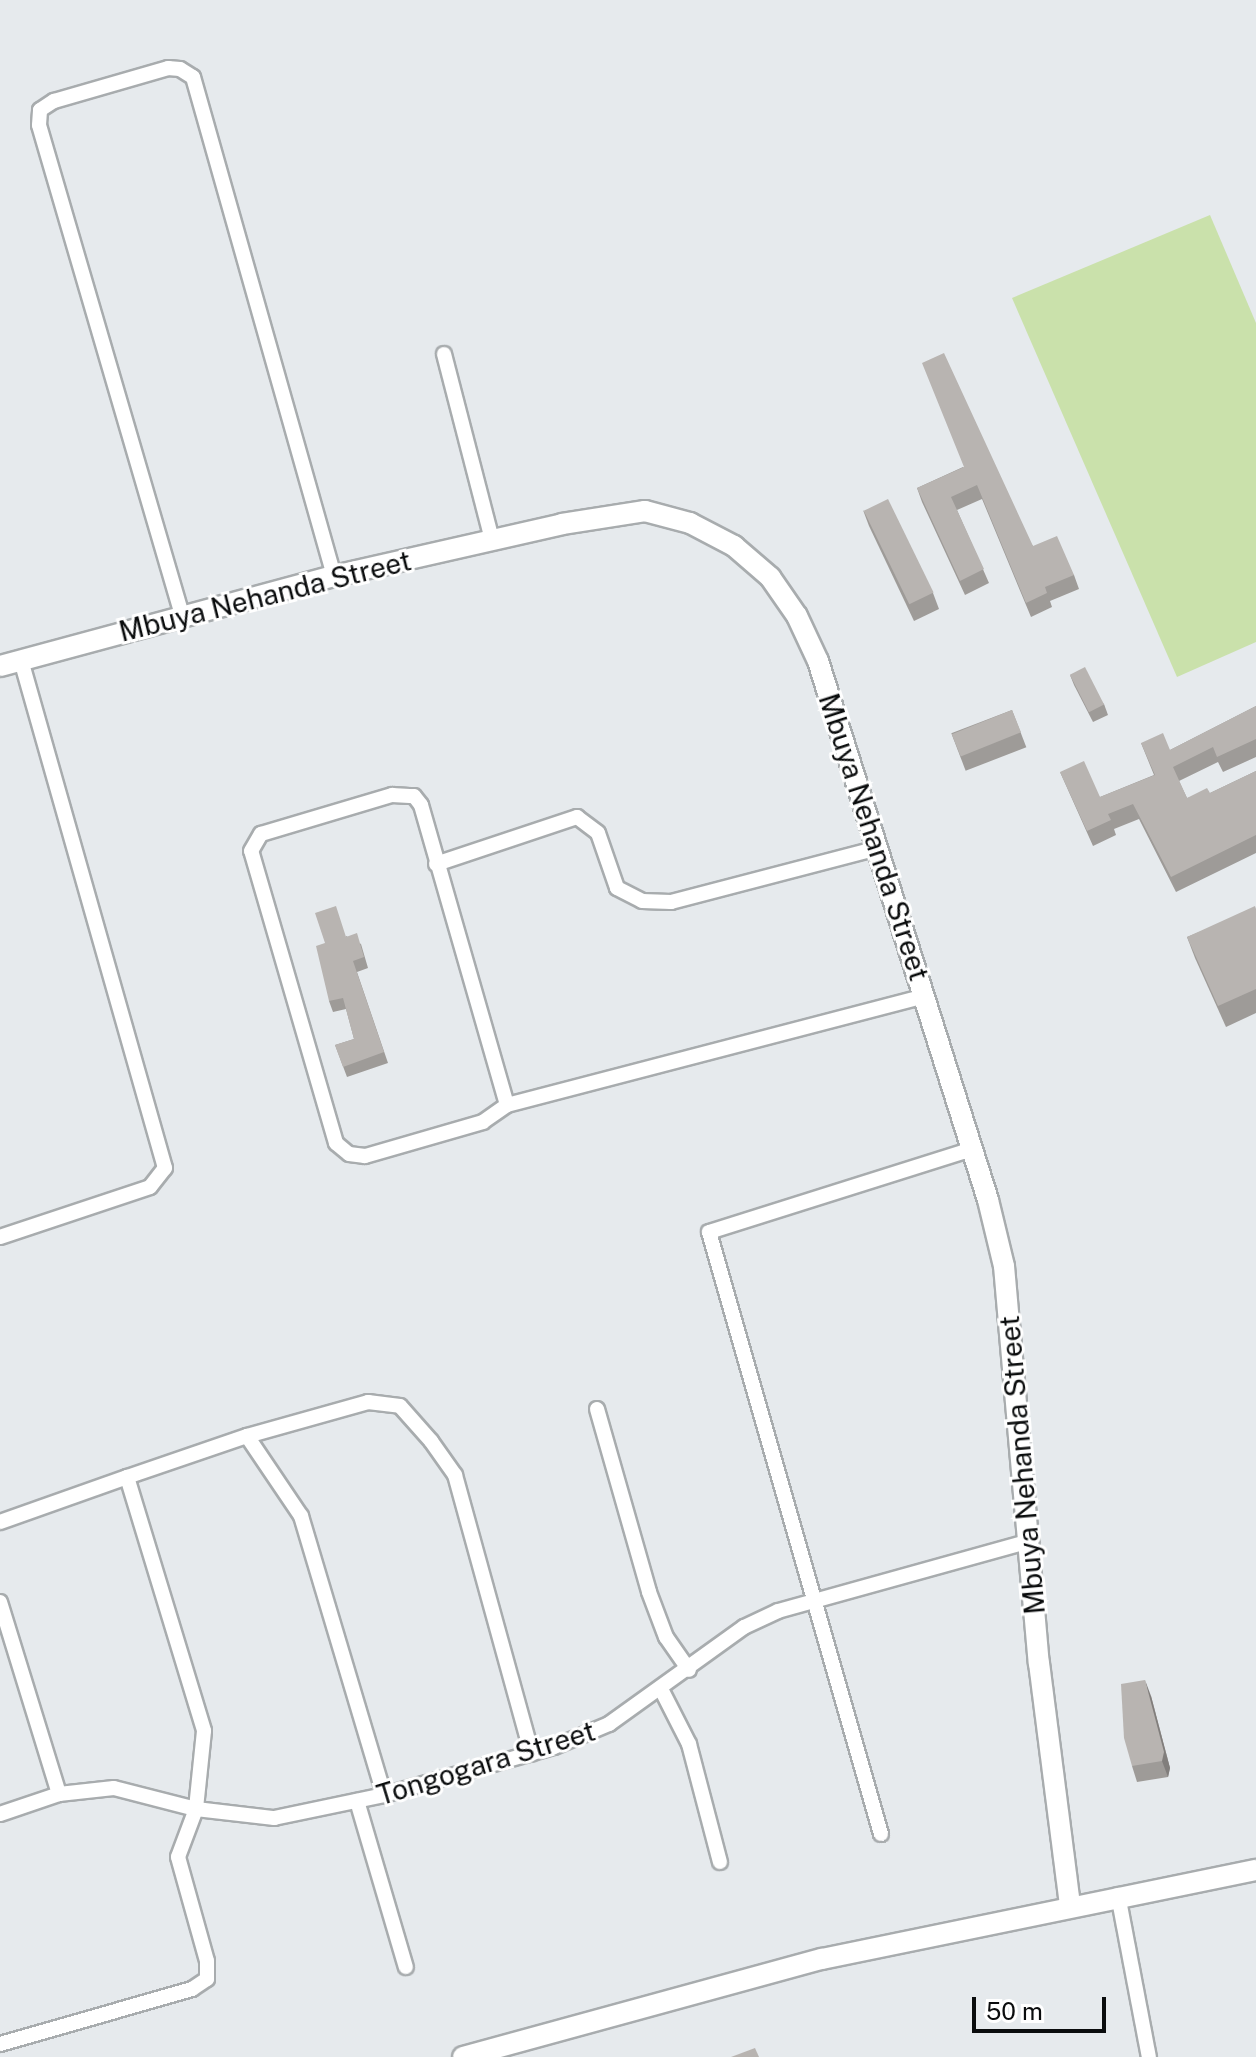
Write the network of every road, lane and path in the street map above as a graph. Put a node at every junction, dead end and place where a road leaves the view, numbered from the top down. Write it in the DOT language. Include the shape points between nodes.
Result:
graph roads {
  1 [pos="444,354"];
  2 [pos="492,540"];
  3 [pos="334,576"];
  4 [pos="182,615"];
  5 [pos="21,660"];
  6 [pos="0,666"];
  7 [pos="878,848"];
  8 [pos="436,864"];
  9 [pos="925,996"];
  10 [pos="507,1105"];
  11 [pos="973,1149"];
  12 [pos="0,1237"];
  13 [pos="597,1409"];
  14 [pos="247,1436"];
  15 [pos="127,1477"];
  16 [pos="0,1522"];
  17 [pos="1031,1541"];
  18 [pos="0,1602"];
  19 [pos="816,1602"];
  20 [pos="689,1670"];
  21 [pos="661,1689"];
  22 [pos="532,1754"];
  23 [pos="59,1794"];
  24 [pos="384,1795"];
  25 [pos="357,1801"];
  26 [pos="196,1809"];
  27 [pos="0,1814"];
  28 [pos="881,1834"];
  29 [pos="720,1862"];
  30 [pos="1256,1870"];
  31 [pos="1118,1895"];
  32 [pos="1070,1905"];
  33 [pos="406,1967"];
  34 [pos="0,2044"];
  35 [pos="463,2057"];
  36 [pos="1149,2057"];
  1 -- 2 [label="street"];
  2 -- 3 [label="street, Mbuya Nehanda Street"];
  2 -- 7 [label="street, Mbuya Nehanda Street" via="645,511 690,523 734,546 770,577 797,616 818,661"];
  3 -- 4 [label="street, Mbuya Nehanda Street"];
  3 -- 4 [label="street" via="193,77 168,68 54,101 40,110 39,125"];
  4 -- 5 [label="street, Mbuya Nehanda Street"];
  5 -- 6 [label="street, Mbuya Nehanda Street"];
  5 -- 12 [label="street" via="165,1168 150,1187"];
  7 -- 8 [label="street" via="671,902 642,901 617,888 598,833 577,817"];
  7 -- 9 [label="street, Mbuya Nehanda Street"];
  8 -- 10 [label="street"];
  8 -- 10 [label="street" via="414,796 392,795 261,834 251,851 336,1143 349,1154 365,1156 483,1122"];
  9 -- 10 [label="street"];
  9 -- 11 [label="street, Mbuya Nehanda Street"];
  11 -- 17 [label="street, Mbuya Nehanda Street" via="1004,1266"];
  11 -- 19 [label="street" via="709,1232"];
  13 -- 20 [label="street" via="649,1592 666,1637"];
  14 -- 15 [label="street"];
  14 -- 22 [label="street" via="368,1402 400,1406 455,1475"];
  14 -- 24 [label="street" via="301,1516"];
  15 -- 16 [label="street"];
  15 -- 26 [label="street" via="204,1731"];
  17 -- 19 [label="street, Tongogara Street"];
  17 -- 32 [label="street, Mbuya Nehanda Street" via="1039,1663"];
  18 -- 23 [label="street"];
  19 -- 20 [label="street, Tongogara Street" via="744,1627"];
  19 -- 28 [label="street"];
  20 -- 21 [label="street, Tongogara Street"];
  21 -- 22 [label="street, Tongogara Street" via="609,1724"];
  21 -- 29 [label="street" via="689,1744"];
  22 -- 24 [label="street, Tongogara Street"];
  23 -- 26 [label="street, Tongogara Street" via="114,1788"];
  23 -- 27 [label="street, Tongogara Street"];
  24 -- 25 [label="street, Tongogara Street"];
  25 -- 26 [label="street, Tongogara Street" via="274,1818"];
  25 -- 33 [label="street"];
  26 -- 34 [label="street" via="178,1857 207,1961 207,1979 192,1989"];
  30 -- 31 [label="street"];
  31 -- 32 [label="street"];
  31 -- 36 [label="street"];
  32 -- 35 [label="street" via="822,1959"];
}
